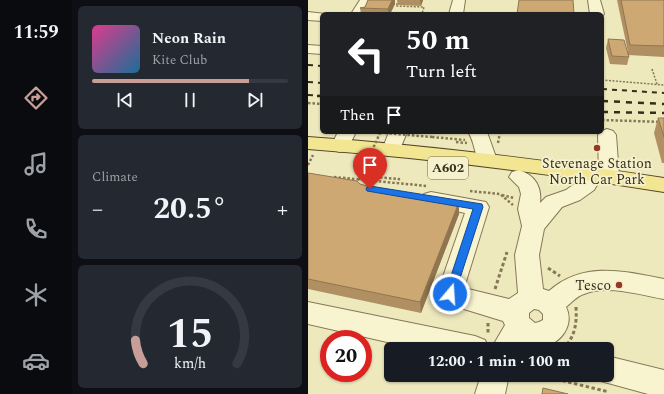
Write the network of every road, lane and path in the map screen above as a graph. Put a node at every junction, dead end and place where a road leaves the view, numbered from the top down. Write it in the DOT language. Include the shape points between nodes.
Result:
graph roads {
  1 [pos="366,0"];
  2 [pos="399,0"];
  3 [pos="459,0"];
  4 [pos="594,0"];
  5 [pos="359,12"];
  6 [pos="423,12"];
  7 [pos="456,12"];
  8 [pos="597,12"];
  9 [pos="308,16"];
  10 [pos="320,17"];
  11 [pos="308,49"];
  12 [pos="320,50"];
  13 [pos="652,69"];
  14 [pos="604,80"];
  15 [pos="657,84"];
  16 [pos="664,85"];
  17 [pos="308,103"];
  18 [pos="320,104"];
  19 [pos="664,122"];
  20 [pos="605,127"];
  21 [pos="379,134"];
  22 [pos="401,134"];
  23 [pos="479,134"];
  24 [pos="344,139"];
  25 [pos="458,140"];
  26 [pos="395,141"];
  27 [pos="309,154"];
  28 [pos="487,160"];
  29 [pos="308,165"];
  30 [pos="362,176"];
  31 [pos="609,176"];
  32 [pos="330,177"];
  33 [pos="519,177"];
  34 [pos="664,185"];
  35 [pos="356,186"];
  36 [pos="587,186"];
  37 [pos="412,188"];
  38 [pos="468,190"];
  39 [pos="500,194"];
  40 [pos="664,197"];
  41 [pos="526,213"];
  42 [pos="507,251"];
  43 [pos="545,265"];
  44 [pos="573,288"];
  45 [pos="664,289"];
  46 [pos="489,306"];
  47 [pos="529,310"];
  48 [pos="308,313"];
  49 [pos="467,342"];
  50 [pos="489,342"];
  51 [pos="493,342"];
  52 [pos="555,342"];
  53 [pos="569,342"];
  54 [pos="614,381"];
  55 [pos="493,382"];
  56 [pos="664,384"];
  57 [pos="490,394"];
  1 -- 5 [label="street"];
  2 -- 6 [label="path" via="396,6 424,7"];
  3 -- 7 [label="street"];
  4 -- 8 [label="street"];
  9 -- 10 [label="street"];
  11 -- 12 [label="street"];
  13 -- 15 [label="path"];
  14 -- 15 [label="path"];
  15 -- 16 [label="path"];
  17 -- 18 [label="path"];
  19 -- 20 [label="path"];
  20 -- 31 [label="street"];
  21 -- 30 [label="path, bridge"];
  22 -- 25 [label="path, bridge"];
  23 -- 28 [label="street"];
  24 -- 26 [label="main road, A602"];
  24 -- 27 [label="main road, A602"];
  26 -- 28 [label="main road, A602"];
  27 -- 29 [label="path"];
  27 -- 33 [label="main road, A602"];
  28 -- 31 [label="main road, A602"];
  30 -- 35 [label="path, bridge"];
  30 -- 37 [label="path" via="399,179"];
  31 -- 34 [label="main road, A602"];
  32 -- 37 [label="path"];
  33 -- 36 [label="main road, A602"];
  33 -- 41 [label="street" via="528,184 531,194"];
  36 -- 40 [label="main road, A602"];
  36 -- 41 [label="street" via="574,195"];
  37 -- 46 [label="street" via="478,207 450,294"];
  38 -- 39 [label="path"];
  39 -- 41 [label="path"];
  39 -- 41 [label="path"];
  41 -- 47 [label="street"];
  42 -- 46 [label="path"];
  43 -- 44 [label="path" via="552,272 567,279"];
  44 -- 45 [label="street" via="588,282 616,281"];
  44 -- 47 [label="street"];
  44 -- 53 [label="path" via="577,319 576,331"];
  46 -- 47 [label="street"];
  46 -- 50 [label="path"];
  47 -- 51 [label="street"];
  47 -- 52 [label="street" via="556,312"];
  48 -- 49 [label="street"];
  54 -- 56 [label="street"];
  55 -- 57 [label="street"];
}
